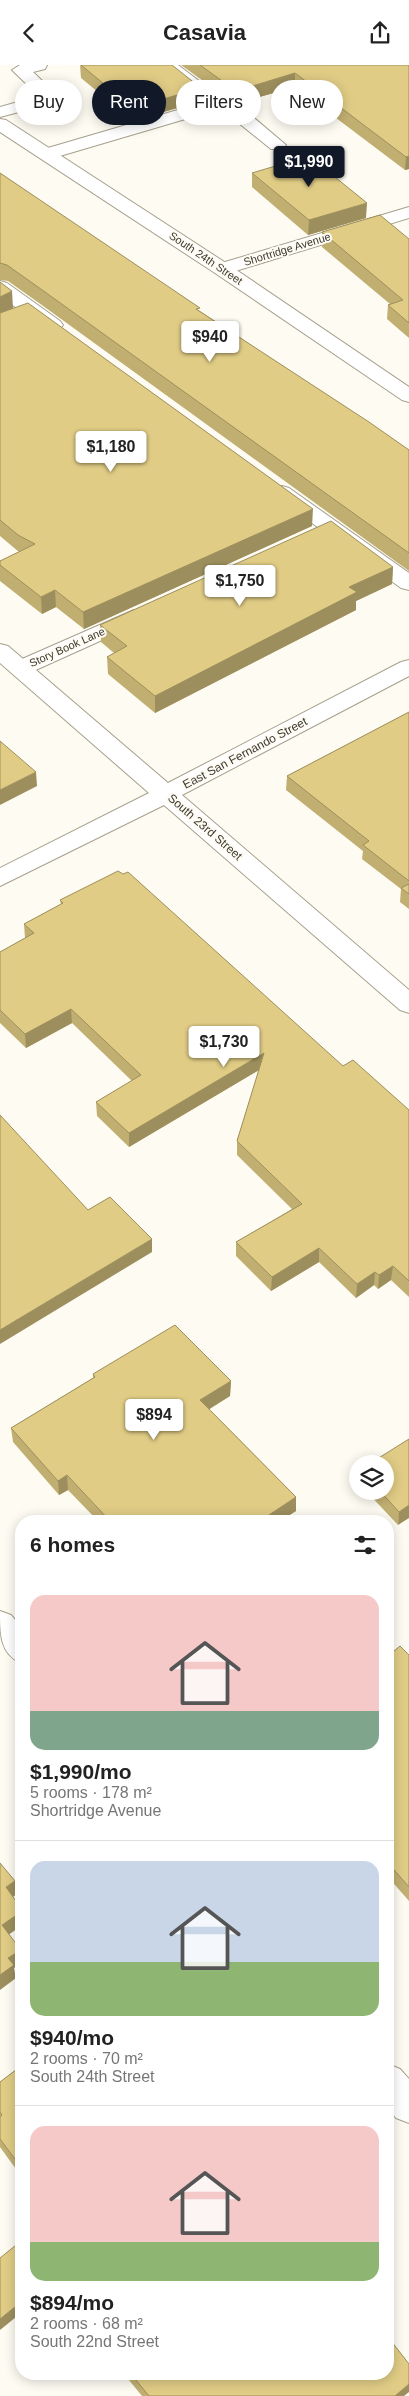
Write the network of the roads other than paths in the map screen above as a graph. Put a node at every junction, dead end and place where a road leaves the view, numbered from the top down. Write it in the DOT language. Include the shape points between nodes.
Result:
graph roads {
  1 [pos="39,65"];
  2 [pos="167,65"];
  3 [pos="187,80"];
  4 [pos="0,112"];
  5 [pos="176,116"];
  6 [pos="0,124"];
  7 [pos="252,125"];
  8 [pos="277,145"];
  9 [pos="47,154"];
  10 [pos="409,211"];
  11 [pos="222,269"];
  12 [pos="0,287"];
  13 [pos="31,309"];
  14 [pos="8,318"];
  15 [pos="70,338"];
  16 [pos="409,396"];
  17 [pos="267,481"];
  18 [pos="409,583"];
  19 [pos="151,609"];
  20 [pos="0,651"];
  21 [pos="409,667"];
  22 [pos="21,668"];
  23 [pos="166,794"];
  24 [pos="0,878"];
  25 [pos="409,1005"];
  26 [pos="0,1624"];
  27 [pos="15,1642"];
  28 [pos="394,2088"];
  29 [pos="409,2106"];
  1 -- 4 [label="street" via="21,70 51,98"];
  2 -- 3 [label="street"];
  5 -- 9 [label="street"];
  6 -- 9 [label="street, South 24th Street"];
  7 -- 8 [label="street"];
  9 -- 11 [label="street, South 24th Street"];
  10 -- 11 [label="street, Shortridge Avenue"];
  11 -- 16 [label="street, South 24th Street"];
  12 -- 13 [label="street"];
  13 -- 14 [label="street"];
  13 -- 15 [label="street"];
  17 -- 18 [label="street" via="322,531"];
  19 -- 22 [label="street, Story Book Lane"];
  20 -- 22 [label="street, South 23rd Street"];
  21 -- 23 [label="street, East San Fernando Street"];
  22 -- 23 [label="street, South 23rd Street"];
  23 -- 24 [label="street, East San Fernando Street"];
  23 -- 25 [label="street, South 23rd Street"];
  26 -- 27 [label="street"];
  28 -- 29 [label="street"];
}
